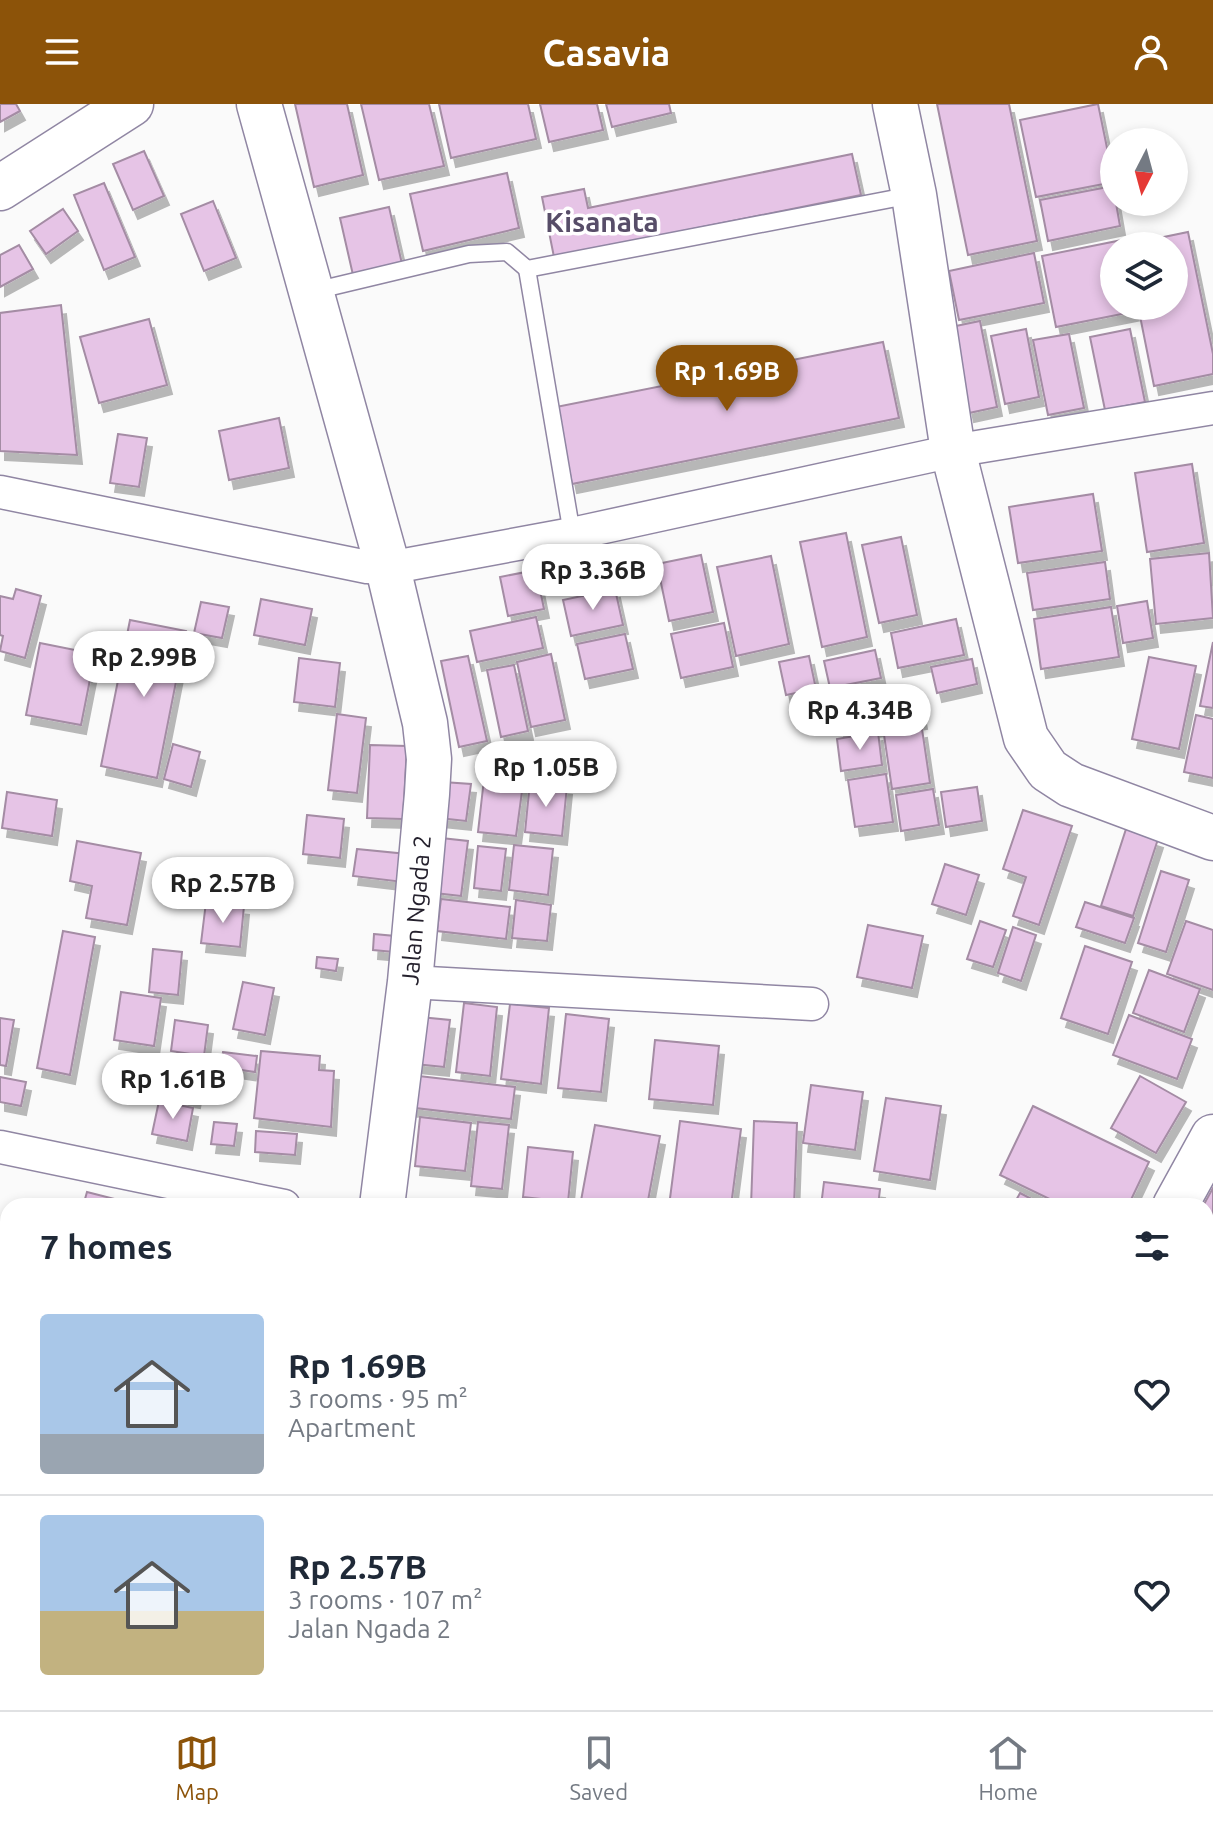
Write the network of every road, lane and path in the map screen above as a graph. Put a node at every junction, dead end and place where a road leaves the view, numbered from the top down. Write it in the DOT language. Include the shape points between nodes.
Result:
graph roads {
  1 [pos="131,104"];
  2 [pos="259,104"];
  3 [pos="895,104"];
  4 [pos="0,188"];
  5 [pos="914,195"];
  6 [pos="527,269"];
  7 [pos="312,291"];
  8 [pos="1213,408"];
  9 [pos="953,451"];
  10 [pos="0,492"];
  11 [pos="572,534"];
  12 [pos="388,568"];
  13 [pos="1213,838"];
  14 [pos="410,982"];
  15 [pos="812,1004"];
  16 [pos="1213,1137"];
  17 [pos="0,1147"];
  18 [pos="245,1198"];
  19 [pos="383,1198"];
  20 [pos="1179,1198"];
  1 -- 4 [label="street"];
  2 -- 7 [label="street, Jalan Ngada 2"];
  3 -- 5 [label="street"];
  5 -- 6 [label="lane"];
  5 -- 9 [label="street"];
  6 -- 7 [label="lane" via="507,252 489,251"];
  6 -- 11 [label="lane"];
  7 -- 12 [label="street, Jalan Ngada 2"];
  8 -- 9 [label="street"];
  9 -- 11 [label="street"];
  9 -- 13 [label="street" via="997,632 1035,754 1071,785"];
  10 -- 12 [label="street"];
  11 -- 12 [label="street"];
  12 -- 14 [label="street, Jalan Ngada 2" via="429,759"];
  14 -- 15 [label="street"];
  14 -- 19 [label="street, Jalan Ngada 2"];
  16 -- 20 [label="street"];
  17 -- 18 [label="street"];
}
